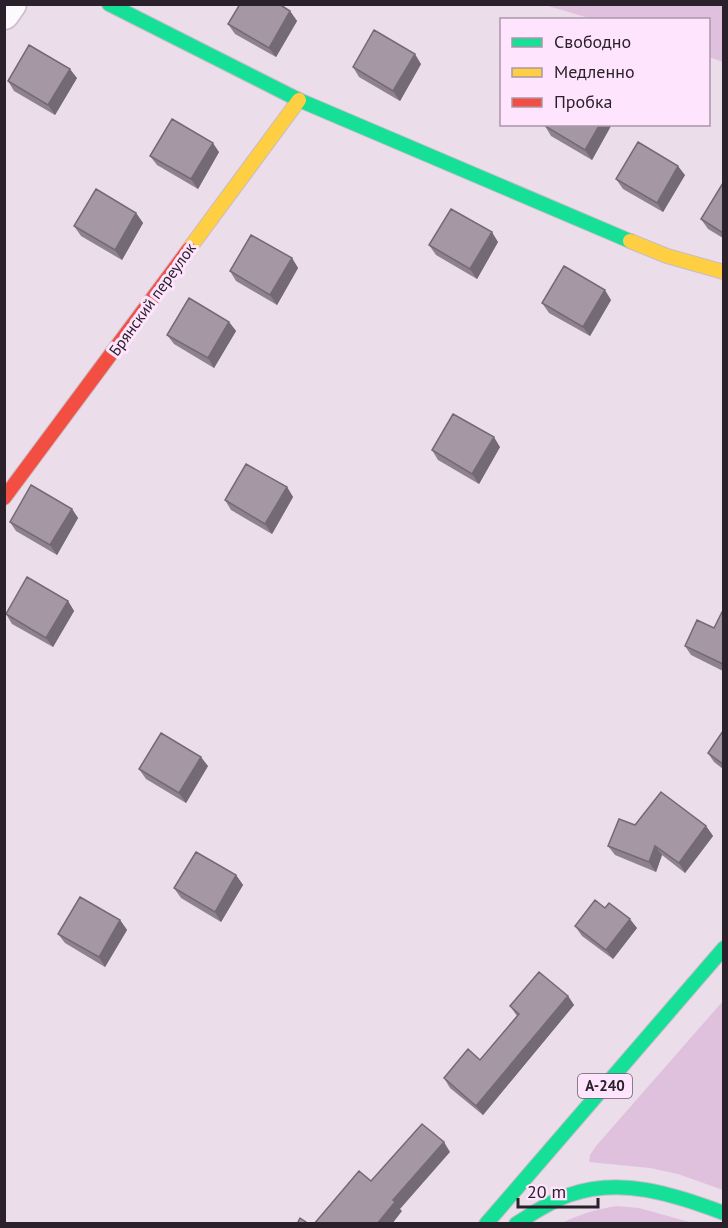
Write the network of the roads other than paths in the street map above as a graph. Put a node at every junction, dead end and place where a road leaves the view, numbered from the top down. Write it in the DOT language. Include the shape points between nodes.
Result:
graph roads {
  1 [pos="11,4"];
  2 [pos="109,4"];
  3 [pos="4,14"];
  4 [pos="299,100"];
  5 [pos="723,272"];
  6 [pos="4,498"];
  7 [pos="723,948"];
  8 [pos="723,1214"];
  9 [pos="486,1224"];
  10 [pos="516,1224"];
  1 -- 3 [label="street"];
  2 -- 4 [label="main road"];
  4 -- 5 [label="main road" via="586,224 667,256"];
  4 -- 6 [label="main road, Брянский переулок"];
  7 -- 9 [label="main road, А-240"];
  8 -- 10 [label="main road" via="655,1189 612,1185 582,1190 554,1201"];
}
